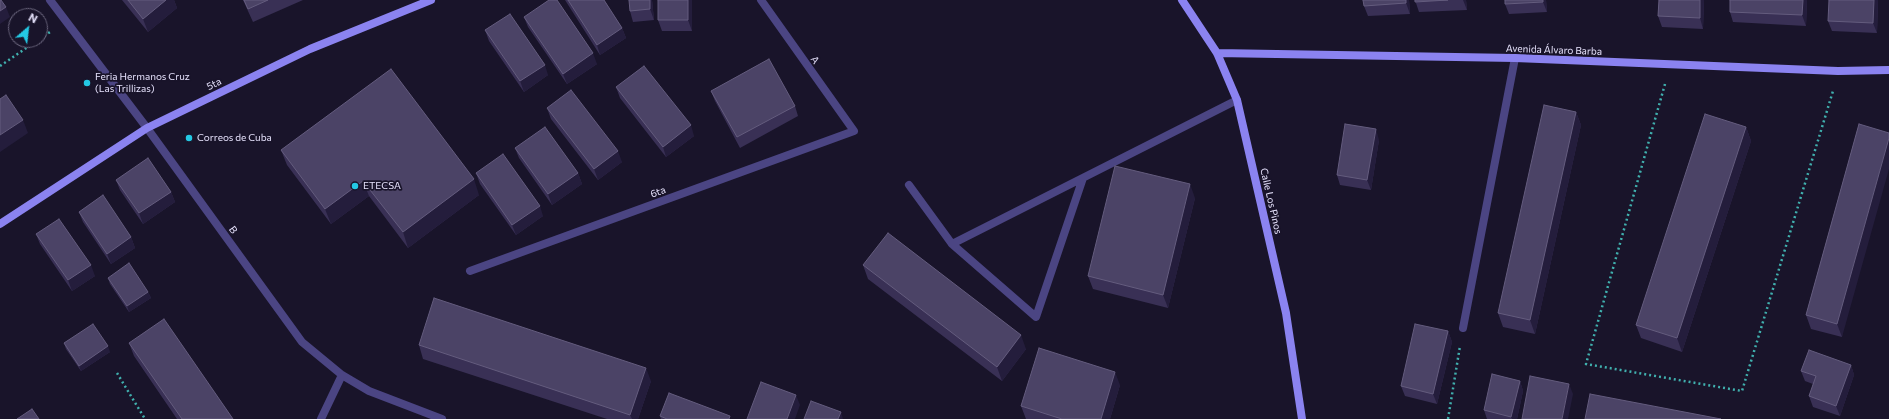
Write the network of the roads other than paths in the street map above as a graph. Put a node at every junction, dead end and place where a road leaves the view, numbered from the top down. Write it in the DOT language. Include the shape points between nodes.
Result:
graph roads {
  1 [pos="50,0"];
  2 [pos="431,0"];
  3 [pos="761,0"];
  4 [pos="1182,0"];
  5 [pos="1217,53"];
  6 [pos="1515,58"];
  7 [pos="1889,70"];
  8 [pos="1237,100"];
  9 [pos="146,128"];
  10 [pos="854,131"];
  11 [pos="1083,178"];
  12 [pos="909,185"];
  13 [pos="0,224"];
  14 [pos="952,244"];
  15 [pos="470,271"];
  16 [pos="1463,328"];
  17 [pos="342,375"];
  18 [pos="321,419"];
  19 [pos="442,419"];
  20 [pos="1302,419"];
  1 -- 9 [label="street, B"];
  2 -- 9 [label="street, 5ta" via="310,49"];
  3 -- 10 [label="street, A"];
  4 -- 5 [label="street, Calle Los Pinos"];
  5 -- 6 [label="street, Avenida Álvaro Barba"];
  5 -- 8 [label="street, Calle Los Pinos"];
  6 -- 7 [label="street, Avenida Álvaro Barba" via="1838,71"];
  6 -- 16 [label="street"];
  8 -- 11 [label="street"];
  8 -- 20 [label="street, Calle Los Pinos" via="1286,313"];
  9 -- 13 [label="street, 5ta"];
  9 -- 17 [label="street, B" via="302,342"];
  10 -- 15 [label="street, 6ta"];
  11 -- 14 [label="street"];
  11 -- 14 [label="street" via="1036,317"];
  12 -- 14 [label="street"];
  17 -- 18 [label="street"];
  17 -- 19 [label="street, B" via="369,391"];
}
